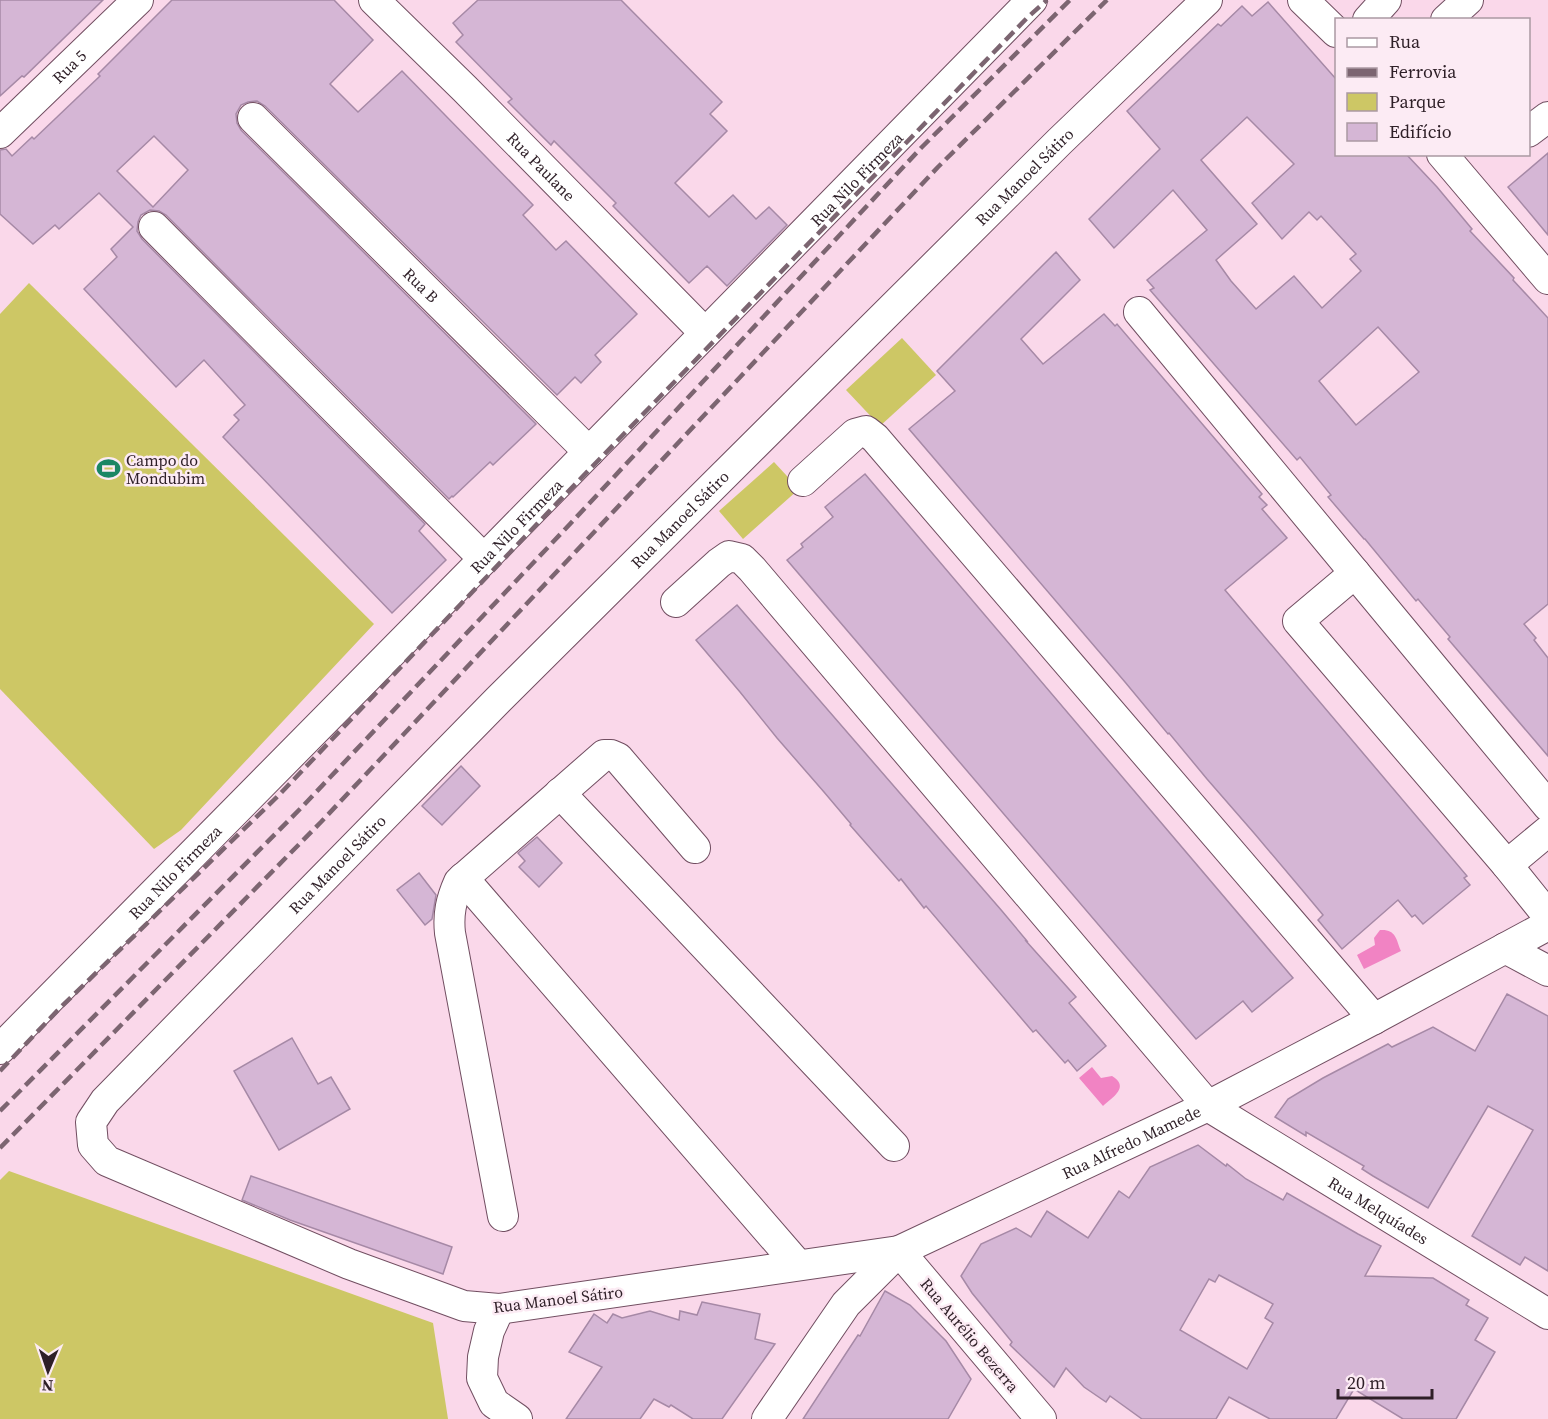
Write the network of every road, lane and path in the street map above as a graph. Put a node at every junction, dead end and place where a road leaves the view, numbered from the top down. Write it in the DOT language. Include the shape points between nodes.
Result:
graph roads {
  1 [pos="374,0"];
  2 [pos="1032,0"];
  3 [pos="1207,0"];
  4 [pos="1303,0"];
  5 [pos="1386,0"];
  6 [pos="1467,0"];
  7 [pos="135,1"];
  8 [pos="1370,18"];
  9 [pos="1448,18"];
  10 [pos="1335,31"];
  11 [pos="1548,117"];
  12 [pos="253,118"];
  13 [pos="1530,130"];
  14 [pos="0,133"];
  15 [pos="1444,156"];
  16 [pos="154,227"];
  17 [pos="1548,279"];
  18 [pos="1139,312"];
  19 [pos="705,333"];
  20 [pos="589,452"];
  21 [pos="802,481"];
  22 [pos="484,559"];
  23 [pos="1354,573"];
  24 [pos="676,602"];
  25 [pos="560,794"];
  26 [pos="1548,806"];
  27 [pos="1548,831"];
  28 [pos="695,848"];
  29 [pos="1507,865"];
  30 [pos="463,878"];
  31 [pos="1548,916"];
  32 [pos="1548,926"];
  33 [pos="1505,948"];
  34 [pos="1548,971"];
  35 [pos="1374,1019"];
  36 [pos="0,1049"];
  37 [pos="1208,1106"];
  38 [pos="894,1146"];
  39 [pos="503,1216"];
  40 [pos="899,1251"];
  41 [pos="798,1265"];
  42 [pos="499,1309"];
  43 [pos="1548,1314"];
  44 [pos="517,1419"];
  45 [pos="767,1419"];
  46 [pos="1041,1419"];
  1 -- 19 [label="street, Rua Paulane"];
  2 -- 19 [label="street, Rua Nilo Firmeza"];
  3 -- 42 [label="street, Rua Manoel Sátiro" via="1059,142 490,709 105,1101 91,1122 93,1145 107,1161 349,1264 464,1306"];
  4 -- 10 [label="street"];
  5 -- 8 [label="street"];
  6 -- 9 [label="street"];
  7 -- 14 [label="street, Rua 5"];
  11 -- 13 [label="street"];
  12 -- 20 [label="street, Rua B"];
  15 -- 17 [label="street"];
  16 -- 22 [label="street"];
  18 -- 23 [label="street"];
  19 -- 20 [label="street, Rua Nilo Firmeza"];
  20 -- 22 [label="street, Rua Nilo Firmeza"];
  21 -- 35 [label="street" via="855,434 866,431 875,438"];
  22 -- 36 [label="street, Rua Nilo Firmeza"];
  23 -- 26 [label="street"];
  23 -- 29 [label="street" via="1298,621"];
  24 -- 37 [label="street, Rua Melquíades" via="729,556 742,559 753,569"];
  25 -- 28 [label="street" via="604,755 611,755 618,758"];
  25 -- 30 [label="street"];
  25 -- 38 [label="street"];
  27 -- 29 [label="street"];
  29 -- 31 [label="street"];
  30 -- 39 [label="street" via="451,898 450,933"];
  30 -- 41 [label="street"];
  32 -- 33 [label="street, Rua Alfredo Mamede"];
  33 -- 34 [label="street"];
  33 -- 35 [label="street, Rua Alfredo Mamede"];
  35 -- 37 [label="street, Rua Alfredo Mamede"];
  37 -- 40 [label="street, Rua Alfredo Mamede"];
  37 -- 43 [label="street, Rua Melquíades"];
  40 -- 41 [label="street, Rua Manoel Sátiro"];
  40 -- 45 [label="street, Rua Alfredo Mamede" via="846,1304"];
  40 -- 46 [label="street, Rua Aurélio Bezerra"];
  41 -- 42 [label="street, Rua Manoel Sátiro"];
  42 -- 44 [label="street" via="489,1331 482,1378 494,1403"];
}
